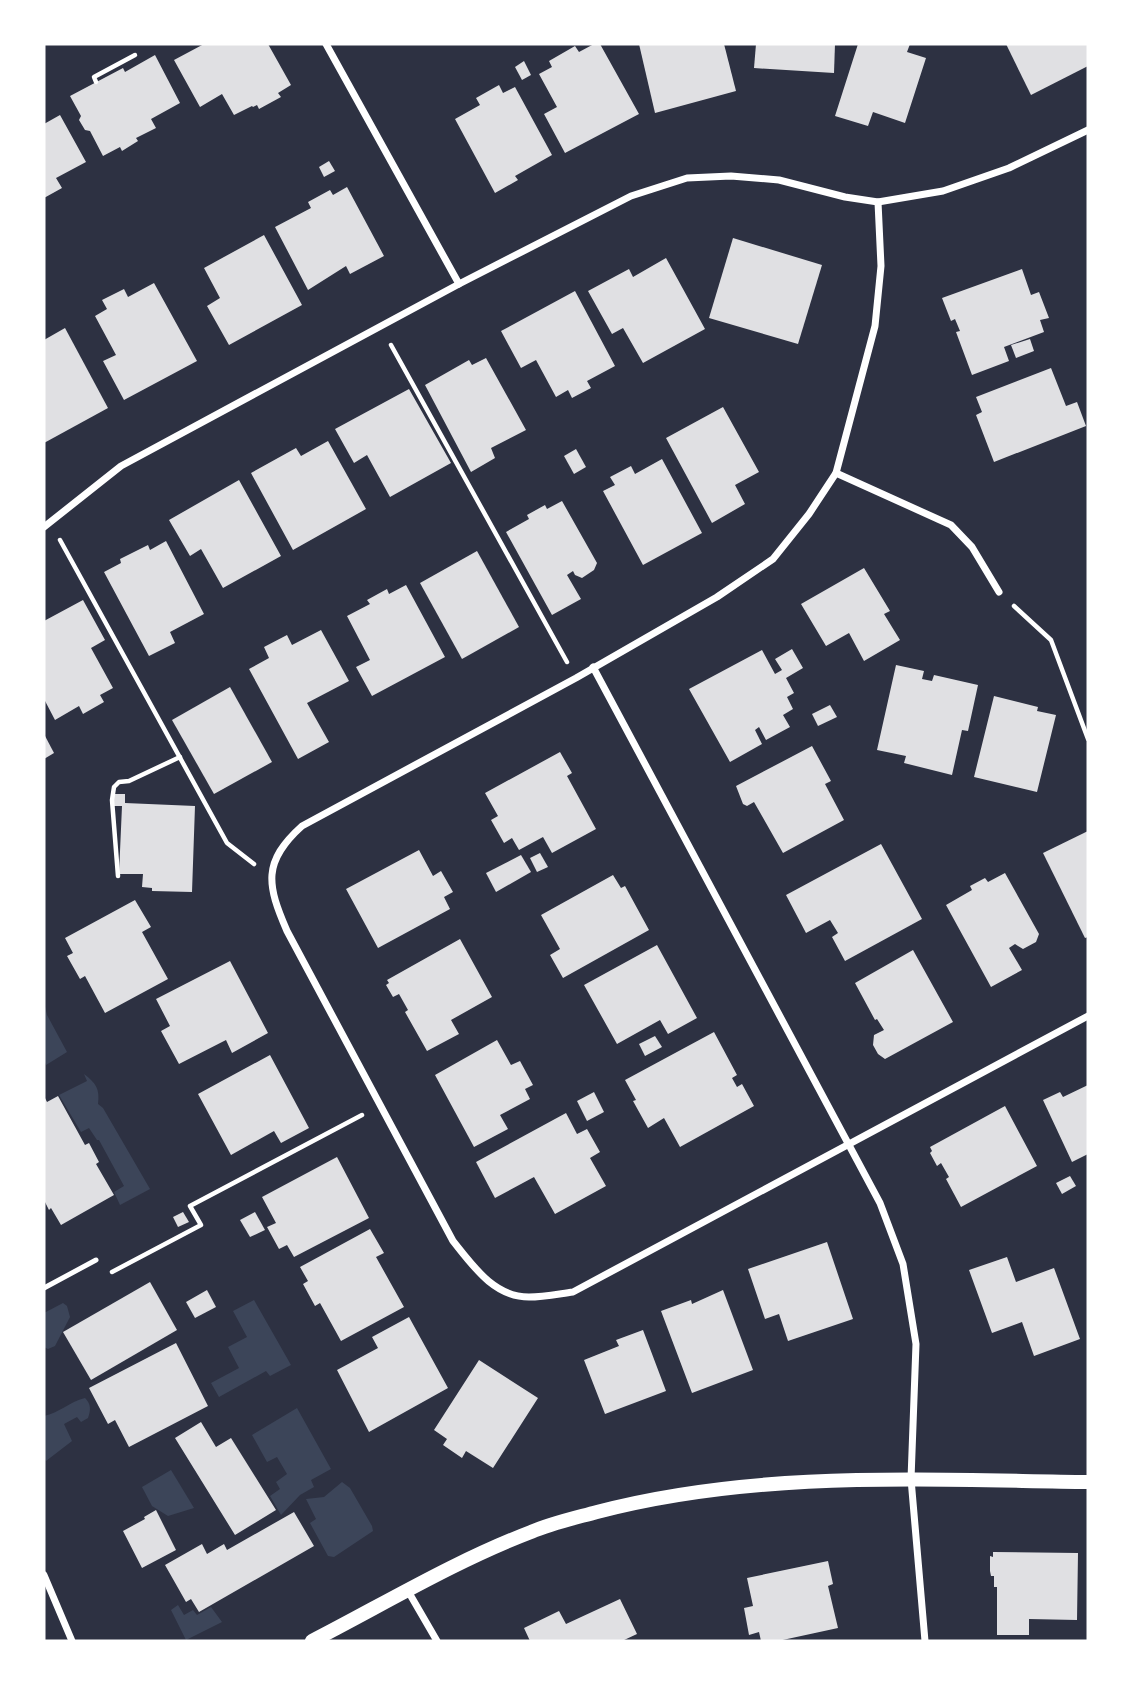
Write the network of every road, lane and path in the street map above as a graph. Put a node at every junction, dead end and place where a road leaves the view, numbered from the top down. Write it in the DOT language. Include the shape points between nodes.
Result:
graph roads {
  1 [pos="326,44"];
  2 [pos="135,55"];
  3 [pos="96,82"];
  4 [pos="1088,130"];
  5 [pos="878,202"];
  6 [pos="459,284"];
  7 [pos="382,327"];
  8 [pos="836,473"];
  9 [pos="47,524"];
  10 [pos="999,592"];
  11 [pos="593,667"];
  12 [pos="576,678"];
  13 [pos="1088,739"];
  14 [pos="180,757"];
  15 [pos="118,876"];
  16 [pos="271,878"];
  17 [pos="1088,1016"];
  18 [pos="381,1105"];
  19 [pos="848,1143"];
  20 [pos="96,1260"];
  21 [pos="104,1276"];
  22 [pos="44,1288"];
  23 [pos="911,1479"];
  24 [pos="1088,1482"];
  25 [pos="44,1576"];
  26 [pos="408,1591"];
  27 [pos="72,1641"];
  28 [pos="312,1641"];
  29 [pos="437,1641"];
  30 [pos="925,1641"];
  1 -- 6 [label="street"];
  2 -- 3 [label="path" via="94,77"];
  4 -- 5 [label="street" via="1009,168 943,191"];
  5 -- 6 [label="street" via="779,180 687,178 631,196"];
  5 -- 8 [label="street" via="881,266 875,326"];
  6 -- 7 [label="street"];
  7 -- 9 [label="street" via="121,466"];
  7 -- 12 [label="path"];
  8 -- 10 [label="street" via="951,525 972,547"];
  8 -- 11 [label="street" via="773,559 717,597"];
  9 -- 14 [label="path"];
  10 -- 13 [label="path" via="1051,640"];
  11 -- 12 [label="street"];
  11 -- 19 [label="street"];
  12 -- 16 [label="street" via="302,825 285,841"];
  14 -- 15 [label="path" via="114,787"];
  14 -- 16 [label="path" via="227,843"];
  16 -- 18 [label="street" via="273,898 287,931"];
  17 -- 19 [label="street"];
  18 -- 19 [label="street" via="453,1241 480,1275 501,1290 527,1297 573,1293"];
  18 -- 21 [label="path" via="190,1206 201,1225"];
  19 -- 23 [label="street" via="880,1203 903,1264 916,1344"];
  20 -- 22 [label="lane"];
  23 -- 24 [label="main road"];
  23 -- 26 [label="main road" via="745,1485 636,1502 531,1531"];
  23 -- 30 [label="street"];
  25 -- 27 [label="street"];
  26 -- 28 [label="main road"];
  26 -- 29 [label="street"];
}
